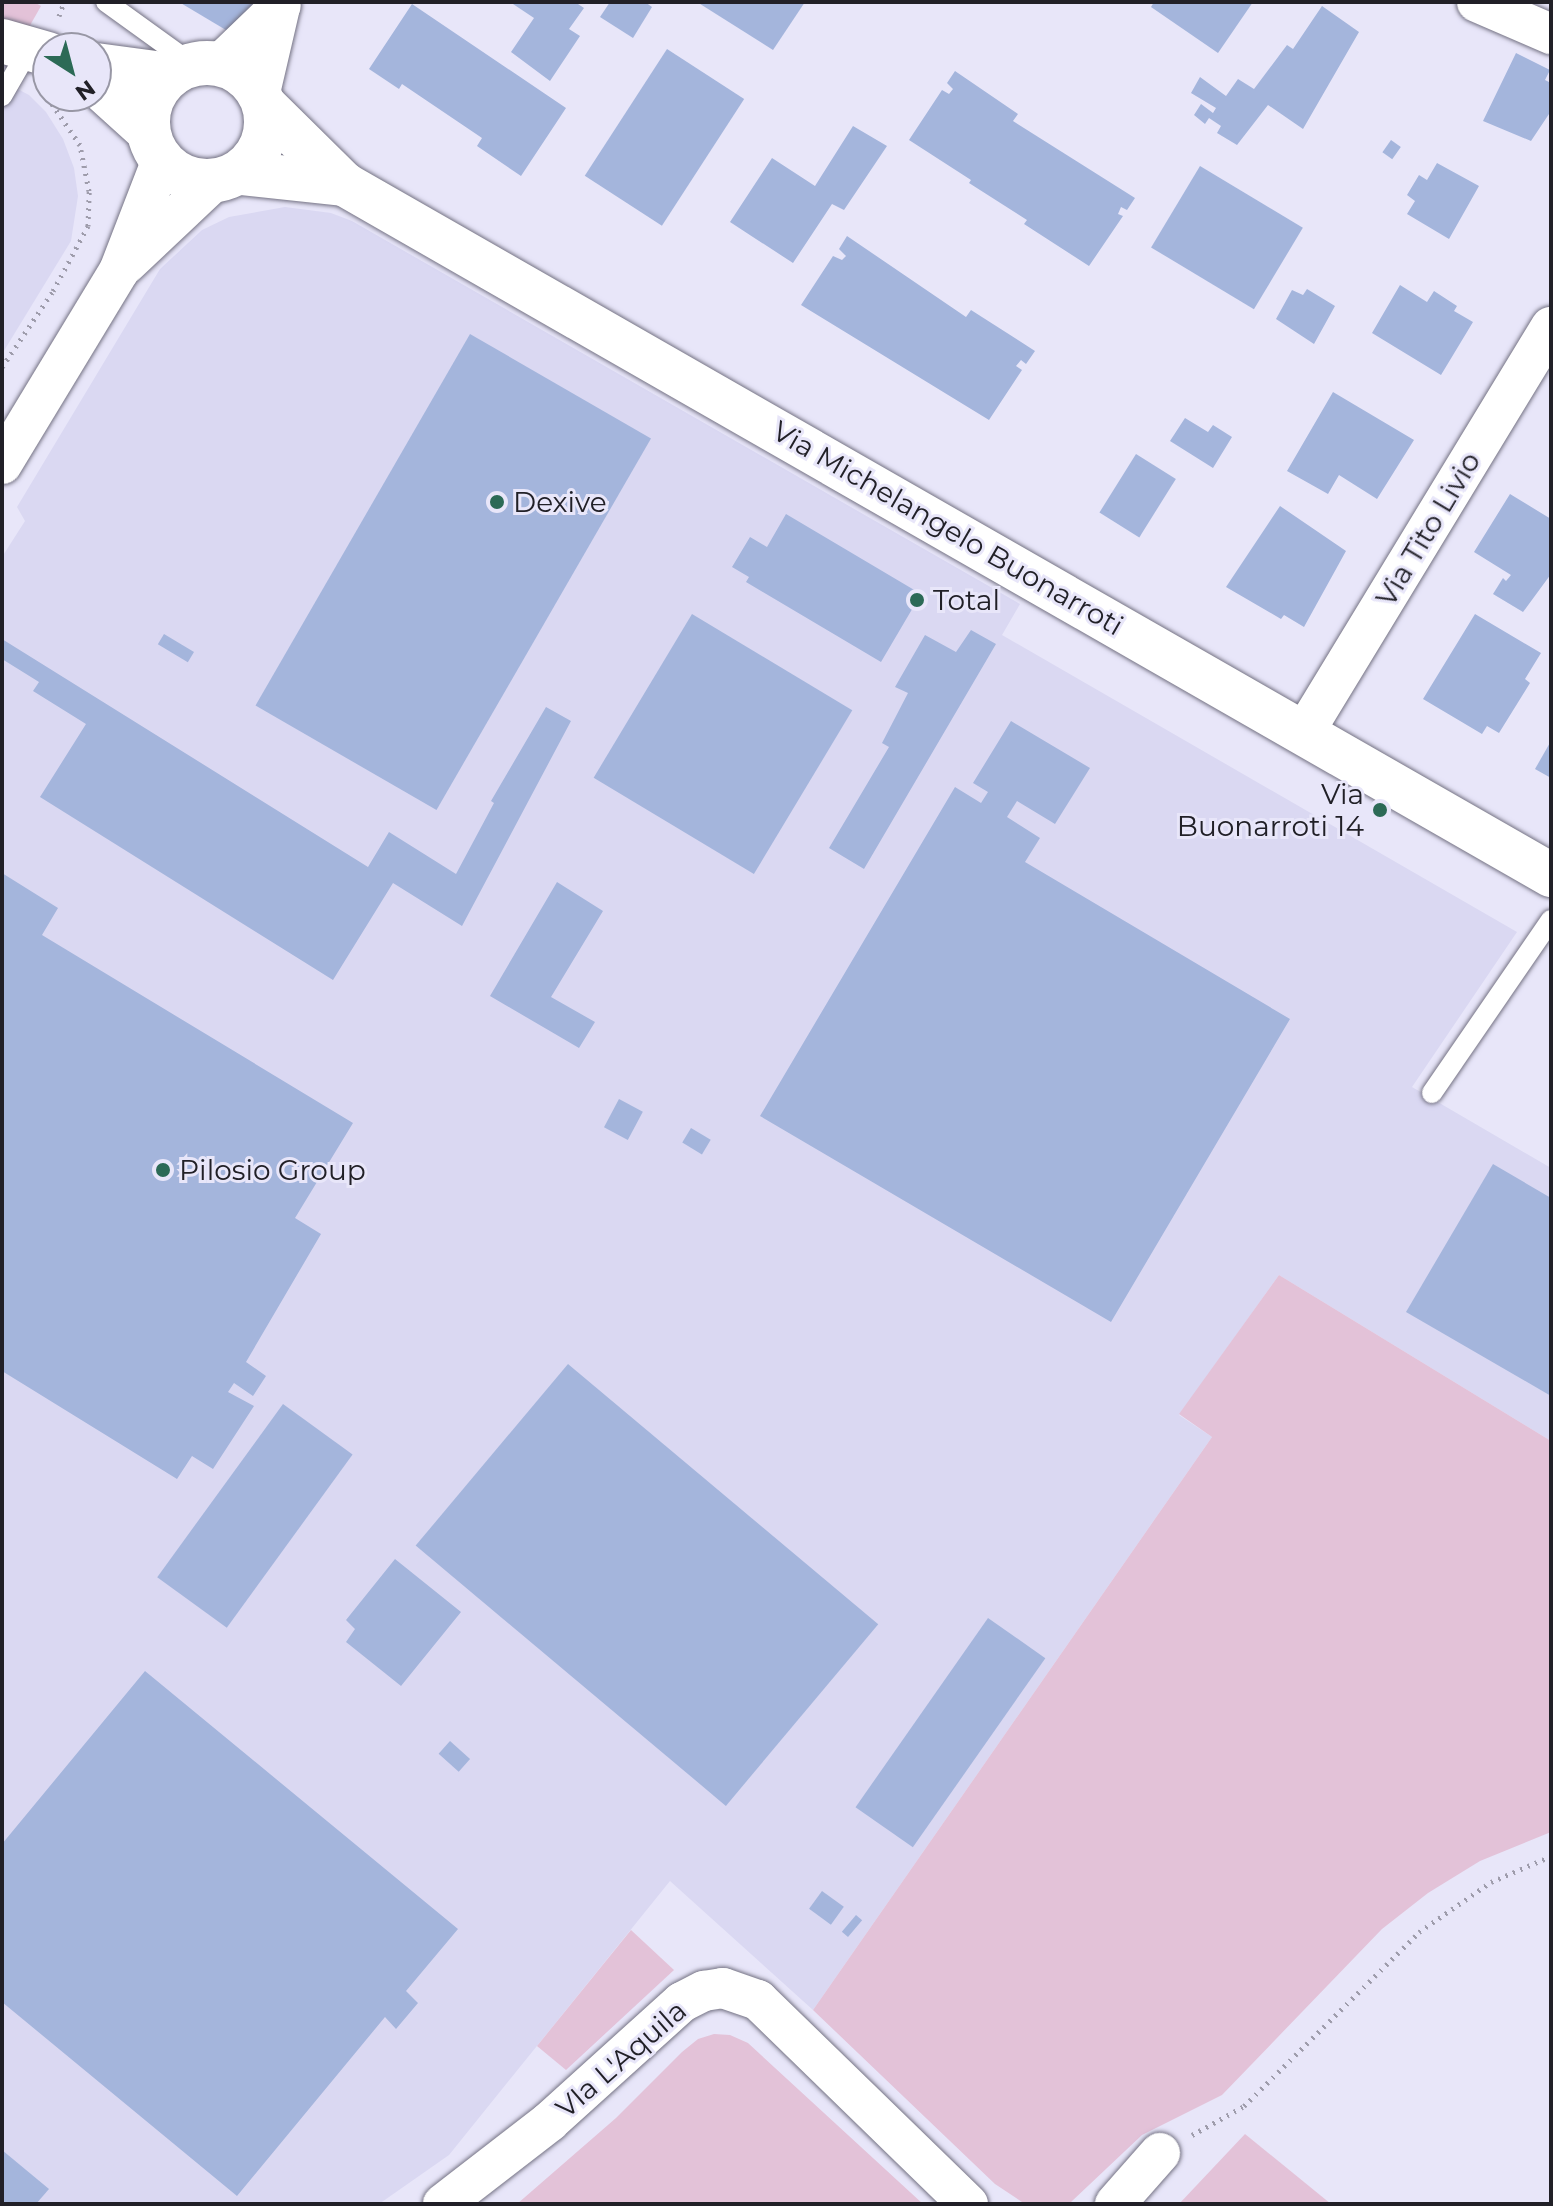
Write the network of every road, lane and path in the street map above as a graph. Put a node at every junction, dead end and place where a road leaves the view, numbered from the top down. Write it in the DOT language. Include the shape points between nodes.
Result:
graph roads {
  1 [pos="106,2"];
  2 [pos="1477,2"];
  3 [pos="282,4"];
  4 [pos="1551,34"];
  5 [pos="29,57"];
  6 [pos="112,65"];
  7 [pos="194,68"];
  8 [pos="2,96"];
  9 [pos="263,100"];
  10 [pos="112,101"];
  11 [pos="155,146"];
  12 [pos="227,178"];
  13 [pos="344,184"];
  14 [pos="119,271"];
  15 [pos="1548,340"];
  16 [pos="2,367"];
  17 [pos="2,464"];
  18 [pos="1305,731"];
  19 [pos="1551,875"];
  20 [pos="1551,920"];
  21 [pos="1432,1093"];
  22 [pos="1551,1856"];
  23 [pos="1160,2153"];
  24 [pos="443,2204"];
  25 [pos="968,2204"];
  26 [pos="1115,2204"];
  1 -- 7 [label="lane"];
  2 -- 4 [label="street"];
  3 -- 7 [label="street"];
  3 -- 9 [label="street"];
  5 -- 8 [label="lane"];
  5 -- 16 [label="path" via="80,145 89,191 88,226"];
  6 -- 7 [label="street"];
  7 -- 9 [label="street" via="244,74"];
  7 -- 11 [label="street" via="151,100"];
  9 -- 12 [label="street" via="264,144"];
  9 -- 13 [label="street, Via Michelangelo Buonarroti"];
  10 -- 11 [label="street"];
  11 -- 12 [label="street" via="184,178"];
  11 -- 14 [label="street"];
  12 -- 13 [label="street, Via Michelangelo Buonarroti"];
  12 -- 14 [label="street"];
  13 -- 18 [label="street, Via Michelangelo Buonarroti"];
  14 -- 17 [label="street"];
  15 -- 18 [label="street, Via Tito Livio"];
  18 -- 19 [label="street, Via Michelangelo Buonarroti"];
  20 -- 21 [label="lane"];
  22 -- 23 [label="path" via="1491,1882 1419,1932 1244,2106"];
  23 -- 26 [label="street"];
  24 -- 25 [label="street, VIa L'Aquila" via="549,2122 682,2002 704,1991 738,1990 758,2000"];
}
